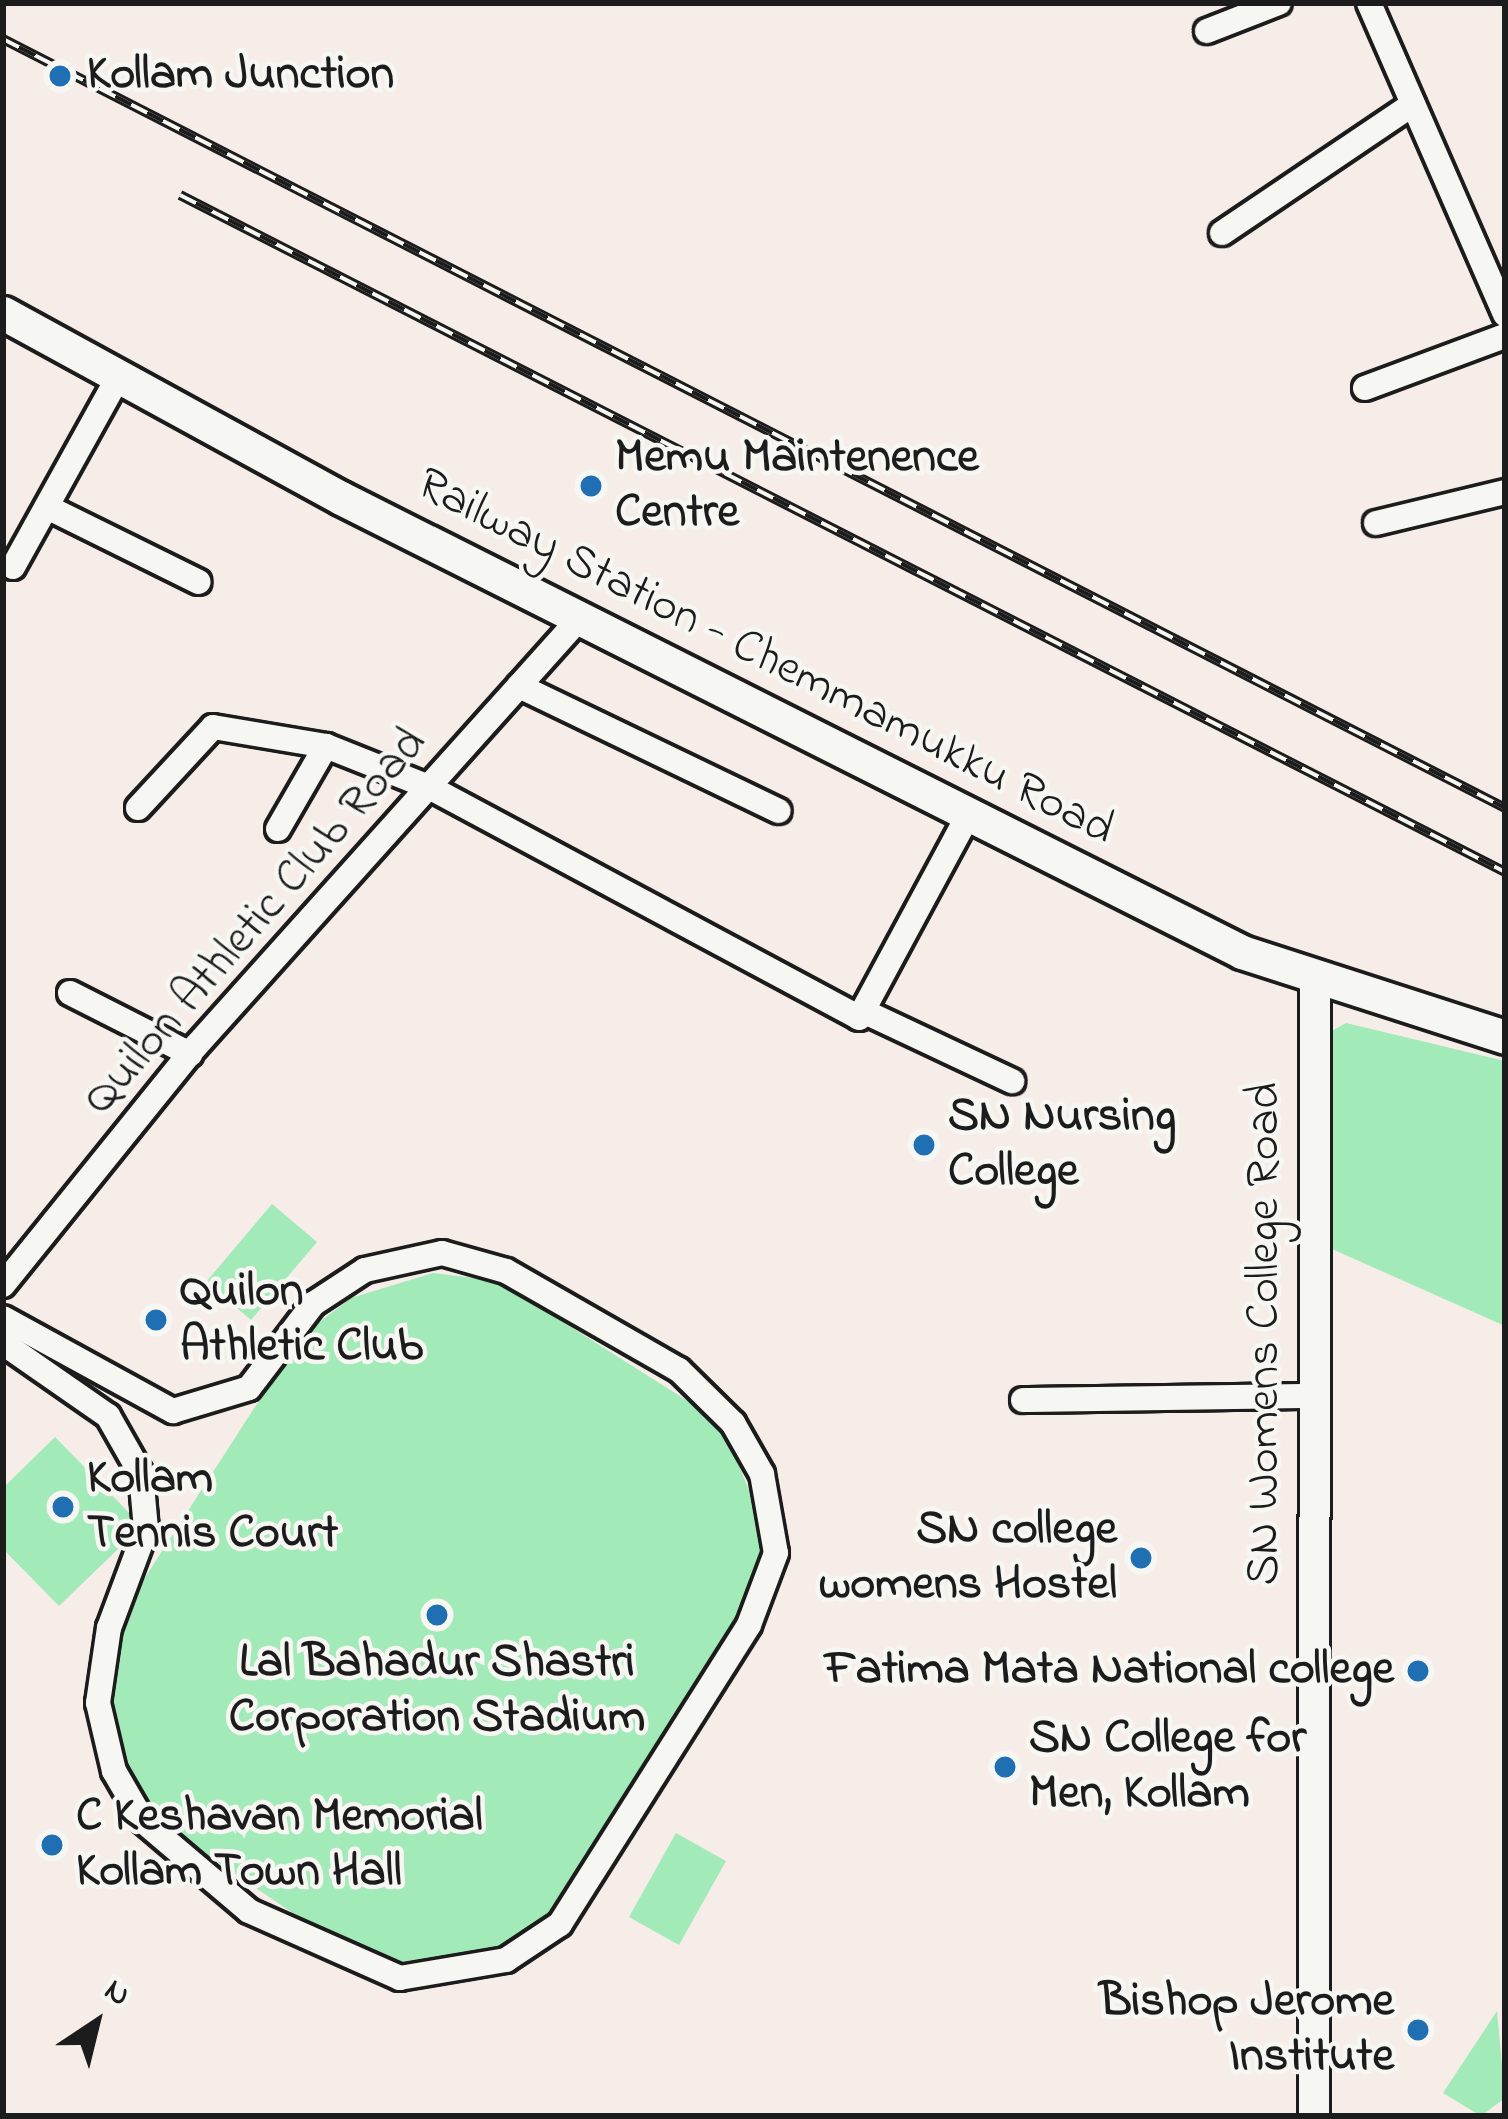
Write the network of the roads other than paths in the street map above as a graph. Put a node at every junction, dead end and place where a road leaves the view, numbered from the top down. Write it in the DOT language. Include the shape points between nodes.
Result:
graph roads {
  1 [pos="1280,3"];
  2 [pos="1370,3"];
  3 [pos="1207,31"];
  4 [pos="1413,104"];
  5 [pos="1222,232"];
  6 [pos="3,314"];
  7 [pos="1505,315"];
  8 [pos="1505,337"];
  9 [pos="119,376"];
  10 [pos="1365,388"];
  11 [pos="1505,492"];
  12 [pos="47,507"];
  13 [pos="1376,523"];
  14 [pos="13,567"];
  15 [pos="199,582"];
  16 [pos="578,619"];
  17 [pos="520,686"];
  18 [pos="326,746"];
  19 [pos="429,787"];
  20 [pos="138,808"];
  21 [pos="779,811"];
  22 [pos="969,814"];
  23 [pos="278,829"];
  24 [pos="1315,985"];
  25 [pos="70,993"];
  26 [pos="863,1011"];
  27 [pos="1505,1036"];
  28 [pos="190,1054"];
  29 [pos="1012,1081"];
  30 [pos="3,1285"];
  31 [pos="3,1318"];
  32 [pos="3,1343"];
  33 [pos="1308,1396"];
  34 [pos="1022,1400"];
  35 [pos="1313,2116"];
  1 -- 3 [label="street"];
  2 -- 4 [label="street"];
  4 -- 5 [label="street"];
  4 -- 7 [label="street"];
  6 -- 9 [label="main road, Railway Station - Chemmamukku Road"];
  8 -- 10 [label="street"];
  9 -- 12 [label="street"];
  9 -- 16 [label="main road, Railway Station - Chemmamukku Road"];
  11 -- 13 [label="street"];
  12 -- 14 [label="street"];
  12 -- 15 [label="street"];
  16 -- 17 [label="street, Quilon Athletic Club Road"];
  16 -- 22 [label="main road, Railway Station - Chemmamukku Road"];
  17 -- 19 [label="street, Quilon Athletic Club Road"];
  17 -- 21 [label="street"];
  18 -- 19 [label="street"];
  18 -- 20 [label="street" via="213,727"];
  18 -- 23 [label="street"];
  19 -- 26 [label="street"];
  19 -- 28 [label="street, Quilon Athletic Club Road"];
  22 -- 24 [label="main road, Railway Station - Chemmamukku Road"];
  22 -- 26 [label="street"];
  24 -- 27 [label="main road, Railway Station - Chemmamukku Road"];
  24 -- 33 [label="street, SN Womens College Road"];
  25 -- 28 [label="street"];
  26 -- 29 [label="street"];
  28 -- 30 [label="street, Quilon Athletic Club Road"];
  31 -- 32 [label="street" via="173,1411 249,1388 313,1304 365,1270 442,1253 506,1271 659,1358 734,1423 762,1474 776,1553 748,1625 560,1924 506,1960 400,1978 249,1911 143,1822 114,1771 98,1703 109,1628 146,1529 141,1474 108,1416"];
  33 -- 34 [label="street"];
  33 -- 35 [label="street, SN Womens College Road"];
}
